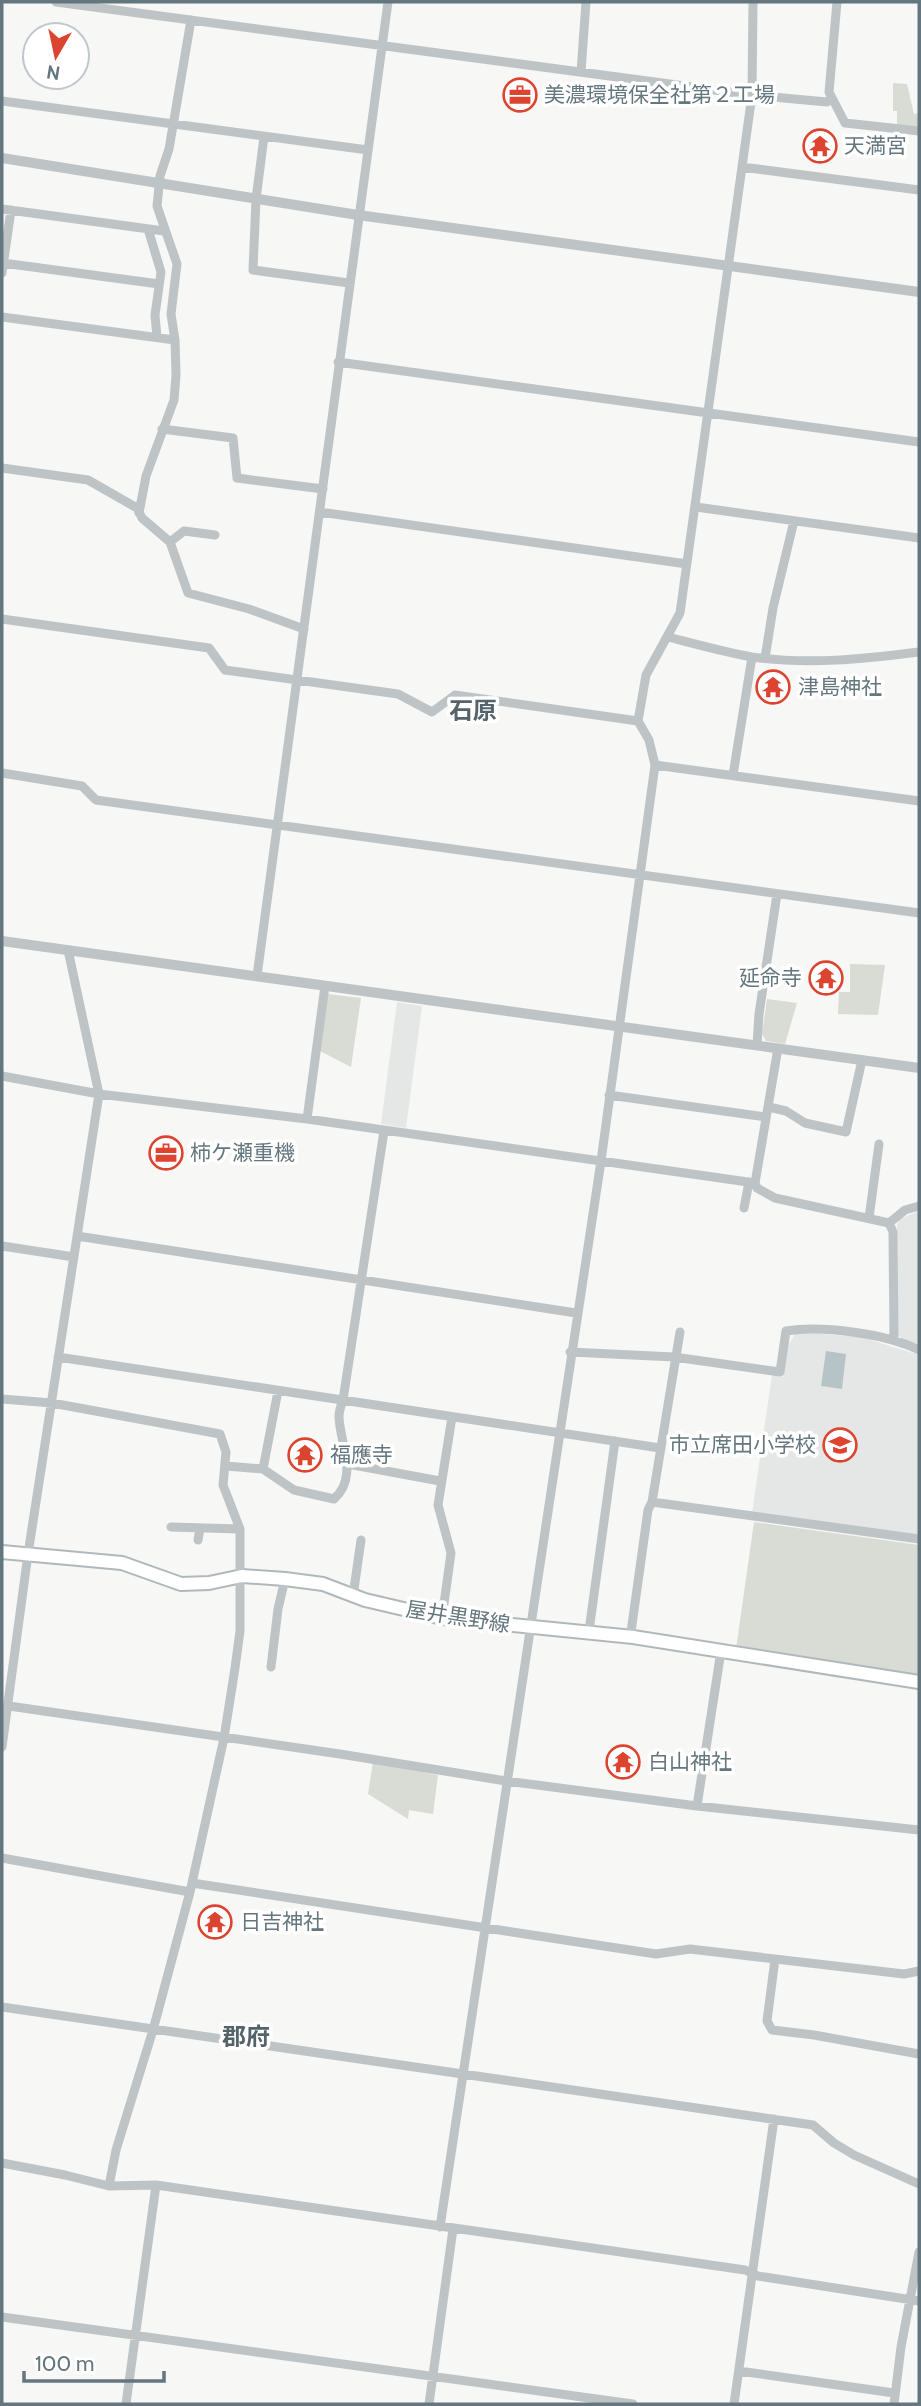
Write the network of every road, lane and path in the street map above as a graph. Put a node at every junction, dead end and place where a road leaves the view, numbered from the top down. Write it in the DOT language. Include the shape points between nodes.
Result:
graph roads {
  1 [pos="56,2"];
  2 [pos="388,2"];
  3 [pos="586,2"];
  4 [pos="753,2"];
  5 [pos="837,2"];
  6 [pos="191,20"];
  7 [pos="382,45"];
  8 [pos="581,72"];
  9 [pos="752,95"];
  10 [pos="832,98"];
  11 [pos="2,101"];
  12 [pos="173,124"];
  13 [pos="919,131"];
  14 [pos="264,137"];
  15 [pos="368,150"];
  16 [pos="2,158"];
  17 [pos="742,167"];
  18 [pos="159,185"];
  19 [pos="919,190"];
  20 [pos="256,200"];
  21 [pos="6,209"];
  22 [pos="358,215"];
  23 [pos="148,229"];
  24 [pos="164,231"];
  25 [pos="3,263"];
  26 [pos="728,266"];
  27 [pos="2,273"];
  28 [pos="349,283"];
  29 [pos="159,284"];
  30 [pos="919,292"];
  31 [pos="2,317"];
  32 [pos="157,337"];
  33 [pos="175,340"];
  34 [pos="338,362"];
  35 [pos="709,414"];
  36 [pos="162,429"];
  37 [pos="919,442"];
  38 [pos="2,468"];
  39 [pos="324,489"];
  40 [pos="696,507"];
  41 [pos="320,512"];
  42 [pos="139,513"];
  43 [pos="794,521"];
  44 [pos="215,535"];
  45 [pos="919,538"];
  46 [pos="170,542"];
  47 [pos="687,564"];
  48 [pos="2,619"];
  49 [pos="304,629"];
  50 [pos="667,637"];
  51 [pos="919,652"];
  52 [pos="752,657"];
  53 [pos="765,658"];
  54 [pos="297,680"];
  55 [pos="638,721"];
  56 [pos="655,765"];
  57 [pos="2,774"];
  58 [pos="733,775"];
  59 [pos="919,801"];
  60 [pos="278,824"];
  61 [pos="639,874"];
  62 [pos="777,894"];
  63 [pos="919,913"];
  64 [pos="2,941"];
  65 [pos="68,950"];
  66 [pos="257,976"];
  67 [pos="326,986"];
  68 [pos="619,1026"];
  69 [pos="757,1045"];
  70 [pos="778,1048"];
  71 [pos="862,1060"];
  72 [pos="919,1068"];
  73 [pos="2,1076"];
  74 [pos="99,1094"];
  75 [pos="610,1095"];
  76 [pos="767,1112"];
  77 [pos="307,1119"];
  78 [pos="384,1131"];
  79 [pos="880,1144"];
  80 [pos="601,1161"];
  81 [pos="752,1183"];
  82 [pos="919,1206"];
  83 [pos="744,1208"];
  84 [pos="869,1218"];
  85 [pos="889,1223"];
  86 [pos="77,1236"];
  87 [pos="2,1246"];
  88 [pos="74,1257"];
  89 [pos="361,1279"];
  90 [pos="576,1313"];
  91 [pos="680,1332"];
  92 [pos="894,1340"];
  93 [pos="919,1350"];
  94 [pos="570,1352"];
  95 [pos="58,1357"];
  96 [pos="674,1357"];
  97 [pos="278,1391"];
  98 [pos="2,1399"];
  99 [pos="343,1400"];
  100 [pos="52,1404"];
  101 [pos="452,1417"];
  102 [pos="559,1433"];
  103 [pos="615,1441"];
  104 [pos="660,1448"];
  105 [pos="348,1464"];
  106 [pos="226,1466"];
  107 [pos="263,1468"];
  108 [pos="440,1481"];
  109 [pos="652,1502"];
  110 [pos="171,1527"];
  111 [pos="200,1528"];
  112 [pos="240,1529"];
  113 [pos="919,1539"];
  114 [pos="198,1540"];
  115 [pos="361,1540"];
  116 [pos="2,1552"];
  117 [pos="28,1554"];
  118 [pos="242,1576"];
  119 [pos="285,1579"];
  120 [pos="354,1596"];
  121 [pos="442,1618"];
  122 [pos="530,1627"];
  123 [pos="589,1631"];
  124 [pos="633,1637"];
  125 [pos="721,1651"];
  126 [pos="271,1667"];
  127 [pos="919,1682"];
  128 [pos="6,1712"];
  129 [pos="224,1738"];
  130 [pos="2,1746"];
  131 [pos="506,1781"];
  132 [pos="697,1806"];
  133 [pos="919,1830"];
  134 [pos="2,1858"];
  135 [pos="191,1887"];
  136 [pos="485,1929"];
  137 [pos="775,1959"];
  138 [pos="919,1970"];
  139 [pos="2,2007"];
  140 [pos="153,2030"];
  141 [pos="919,2054"];
  142 [pos="463,2073"];
  143 [pos="774,2119"];
  144 [pos="2,2163"];
  145 [pos="919,2184"];
  146 [pos="156,2185"];
  147 [pos="109,2186"];
  148 [pos="440,2227"];
  149 [pos="453,2230"];
  150 [pos="919,2252"];
  151 [pos="752,2273"];
  152 [pos="915,2301"];
  153 [pos="2,2317"];
  154 [pos="135,2336"];
  155 [pos="739,2371"];
  156 [pos="433,2376"];
  157 [pos="894,2393"];
  158 [pos="126,2404"];
  159 [pos="429,2404"];
  160 [pos="633,2404"];
  161 [pos="734,2404"];
  162 [pos="894,2404"];
  1 -- 6 [label="street"];
  2 -- 7 [label="street"];
  3 -- 8 [label="street"];
  4 -- 9 [label="street"];
  5 -- 10 [label="street"];
  6 -- 7 [label="street"];
  6 -- 12 [label="street"];
  7 -- 8 [label="street"];
  7 -- 15 [label="street"];
  8 -- 9 [label="street"];
  9 -- 10 [label="street" via="827,102"];
  9 -- 17 [label="street"];
  10 -- 13 [label="street" via="845,123"];
  11 -- 12 [label="street"];
  12 -- 14 [label="street"];
  12 -- 18 [label="street"];
  14 -- 15 [label="street"];
  14 -- 20 [label="street"];
  15 -- 22 [label="street"];
  16 -- 18 [label="street"];
  17 -- 19 [label="street"];
  17 -- 26 [label="street"];
  18 -- 20 [label="street"];
  18 -- 24 [label="street" via="156,206"];
  20 -- 22 [label="street"];
  20 -- 28 [label="street" via="253,270"];
  21 -- 23 [label="street"];
  21 -- 25 [label="street"];
  22 -- 26 [label="street"];
  22 -- 28 [label="street"];
  23 -- 24 [label="street"];
  23 -- 29 [label="street" via="159,260"];
  24 -- 33 [label="street" via="177,264 171,314"];
  25 -- 27 [label="street"];
  25 -- 29 [label="street"];
  26 -- 30 [label="street"];
  26 -- 35 [label="street"];
  28 -- 34 [label="street"];
  29 -- 32 [label="street"];
  31 -- 32 [label="street"];
  32 -- 33 [label="street"];
  33 -- 36 [label="street" via="174,400"];
  34 -- 35 [label="street"];
  34 -- 39 [label="street"];
  35 -- 37 [label="street"];
  35 -- 40 [label="street"];
  36 -- 39 [label="street" via="233,438 237,478"];
  36 -- 42 [label="street"];
  38 -- 42 [label="street" via="89,480"];
  39 -- 41 [label="street"];
  40 -- 43 [label="street"];
  40 -- 47 [label="street"];
  41 -- 47 [label="street"];
  41 -- 49 [label="street"];
  42 -- 46 [label="street"];
  43 -- 45 [label="street"];
  43 -- 53 [label="street"];
  44 -- 46 [label="street" via="184,531"];
  46 -- 49 [label="street" via="188,593"];
  47 -- 50 [label="street" via="680,613"];
  48 -- 54 [label="street" via="209,648 225,670"];
  49 -- 54 [label="street"];
  50 -- 52 [label="street"];
  50 -- 55 [label="street" via="646,675"];
  51 -- 53 [label="street" via="850,661"];
  52 -- 53 [label="street"];
  52 -- 58 [label="street"];
  54 -- 55 [label="street" via="398,694 432,712 455,695"];
  54 -- 60 [label="street"];
  55 -- 56 [label="street"];
  56 -- 58 [label="street"];
  56 -- 61 [label="street"];
  57 -- 60 [label="street" via="82,786 96,800"];
  58 -- 59 [label="street"];
  60 -- 61 [label="street"];
  60 -- 66 [label="street"];
  61 -- 62 [label="street"];
  61 -- 68 [label="street"];
  62 -- 63 [label="street"];
  62 -- 69 [label="street"];
  64 -- 65 [label="street"];
  65 -- 66 [label="street"];
  65 -- 74 [label="street"];
  66 -- 67 [label="street"];
  67 -- 68 [label="street"];
  67 -- 77 [label="street"];
  68 -- 69 [label="street"];
  68 -- 75 [label="street"];
  69 -- 70 [label="street"];
  70 -- 71 [label="street"];
  70 -- 76 [label="street"];
  71 -- 72 [label="street"];
  71 -- 76 [label="street" via="846,1132 806,1123 786,1111"];
  73 -- 74 [label="street"];
  74 -- 77 [label="street"];
  74 -- 86 [label="street"];
  75 -- 76 [label="street"];
  75 -- 80 [label="street"];
  76 -- 81 [label="street"];
  77 -- 78 [label="street"];
  78 -- 80 [label="street"];
  78 -- 89 [label="street"];
  79 -- 84 [label="street"];
  80 -- 81 [label="street"];
  80 -- 90 [label="street"];
  81 -- 83 [label="street"];
  81 -- 84 [label="street" via="775,1198"];
  82 -- 85 [label="street"];
  84 -- 85 [label="street"];
  85 -- 92 [label="street" via="893,1232"];
  86 -- 88 [label="street"];
  86 -- 89 [label="street"];
  87 -- 88 [label="street"];
  88 -- 95 [label="street"];
  89 -- 90 [label="street"];
  89 -- 99 [label="street"];
  90 -- 94 [label="street"];
  91 -- 96 [label="street"];
  92 -- 93 [label="street"];
  92 -- 96 [label="street" via="805,1328 786,1331 780,1372"];
  94 -- 96 [label="street"];
  94 -- 102 [label="street"];
  95 -- 97 [label="street"];
  95 -- 100 [label="street"];
  96 -- 104 [label="street"];
  97 -- 99 [label="street"];
  97 -- 107 [label="street"];
  98 -- 100 [label="street"];
  99 -- 101 [label="street"];
  99 -- 105 [label="street" via="339,1415"];
  100 -- 106 [label="street" via="220,1434"];
  100 -- 117 [label="street"];
  101 -- 102 [label="street"];
  101 -- 108 [label="street"];
  102 -- 103 [label="street"];
  102 -- 122 [label="street"];
  103 -- 104 [label="street"];
  103 -- 123 [label="street"];
  104 -- 109 [label="street"];
  105 -- 107 [label="street" via="342,1492 334,1499 294,1490"];
  105 -- 108 [label="street"];
  106 -- 107 [label="street"];
  106 -- 112 [label="street" via="223,1485"];
  108 -- 121 [label="street" via="438,1505 451,1553"];
  109 -- 113 [label="street"];
  109 -- 124 [label="street"];
  110 -- 111 [label="street"];
  111 -- 112 [label="street"];
  111 -- 114 [label="street"];
  112 -- 118 [label="street"];
  115 -- 120 [label="street"];
  116 -- 117 [label="main road, 屋井黒野線"];
  117 -- 118 [label="main road, 屋井黒野線" via="122,1563 181,1584"];
  117 -- 128 [label="street"];
  118 -- 119 [label="main road, 屋井黒野線"];
  118 -- 129 [label="street" via="240,1631"];
  119 -- 120 [label="main road, 屋井黒野線" via="323,1584"];
  119 -- 126 [label="street"];
  120 -- 121 [label="main road, 屋井黒野線"];
  121 -- 122 [label="main road, 屋井黒野線"];
  122 -- 123 [label="main road, 屋井黒野線"];
  122 -- 131 [label="street"];
  123 -- 124 [label="main road, 屋井黒野線"];
  124 -- 125 [label="main road, 屋井黒野線"];
  125 -- 127 [label="main road, 屋井黒野線"];
  125 -- 132 [label="street"];
  128 -- 129 [label="street"];
  128 -- 130 [label="street"];
  129 -- 131 [label="street"];
  129 -- 135 [label="street"];
  131 -- 132 [label="street"];
  131 -- 136 [label="street"];
  132 -- 133 [label="street"];
  134 -- 135 [label="street"];
  135 -- 136 [label="street"];
  135 -- 140 [label="street"];
  136 -- 137 [label="street" via="656,1954 690,1950"];
  136 -- 142 [label="street"];
  137 -- 138 [label="street" via="904,1974"];
  137 -- 141 [label="street" via="767,2021 772,2030"];
  139 -- 140 [label="street"];
  140 -- 142 [label="street"];
  140 -- 147 [label="street"];
  142 -- 143 [label="street"];
  142 -- 148 [label="street"];
  143 -- 145 [label="street" via="813,2125 855,2155"];
  143 -- 151 [label="street"];
  144 -- 147 [label="street"];
  146 -- 147 [label="street"];
  146 -- 148 [label="street"];
  146 -- 154 [label="street"];
  148 -- 149 [label="street"];
  149 -- 151 [label="street"];
  149 -- 156 [label="street"];
  150 -- 152 [label="street"];
  151 -- 152 [label="street"];
  151 -- 155 [label="street"];
  152 -- 157 [label="street"];
  153 -- 154 [label="street"];
  154 -- 156 [label="street"];
  154 -- 158 [label="street"];
  155 -- 157 [label="street"];
  155 -- 161 [label="street"];
  156 -- 159 [label="street"];
  156 -- 160 [label="street"];
  157 -- 162 [label="street"];
}
